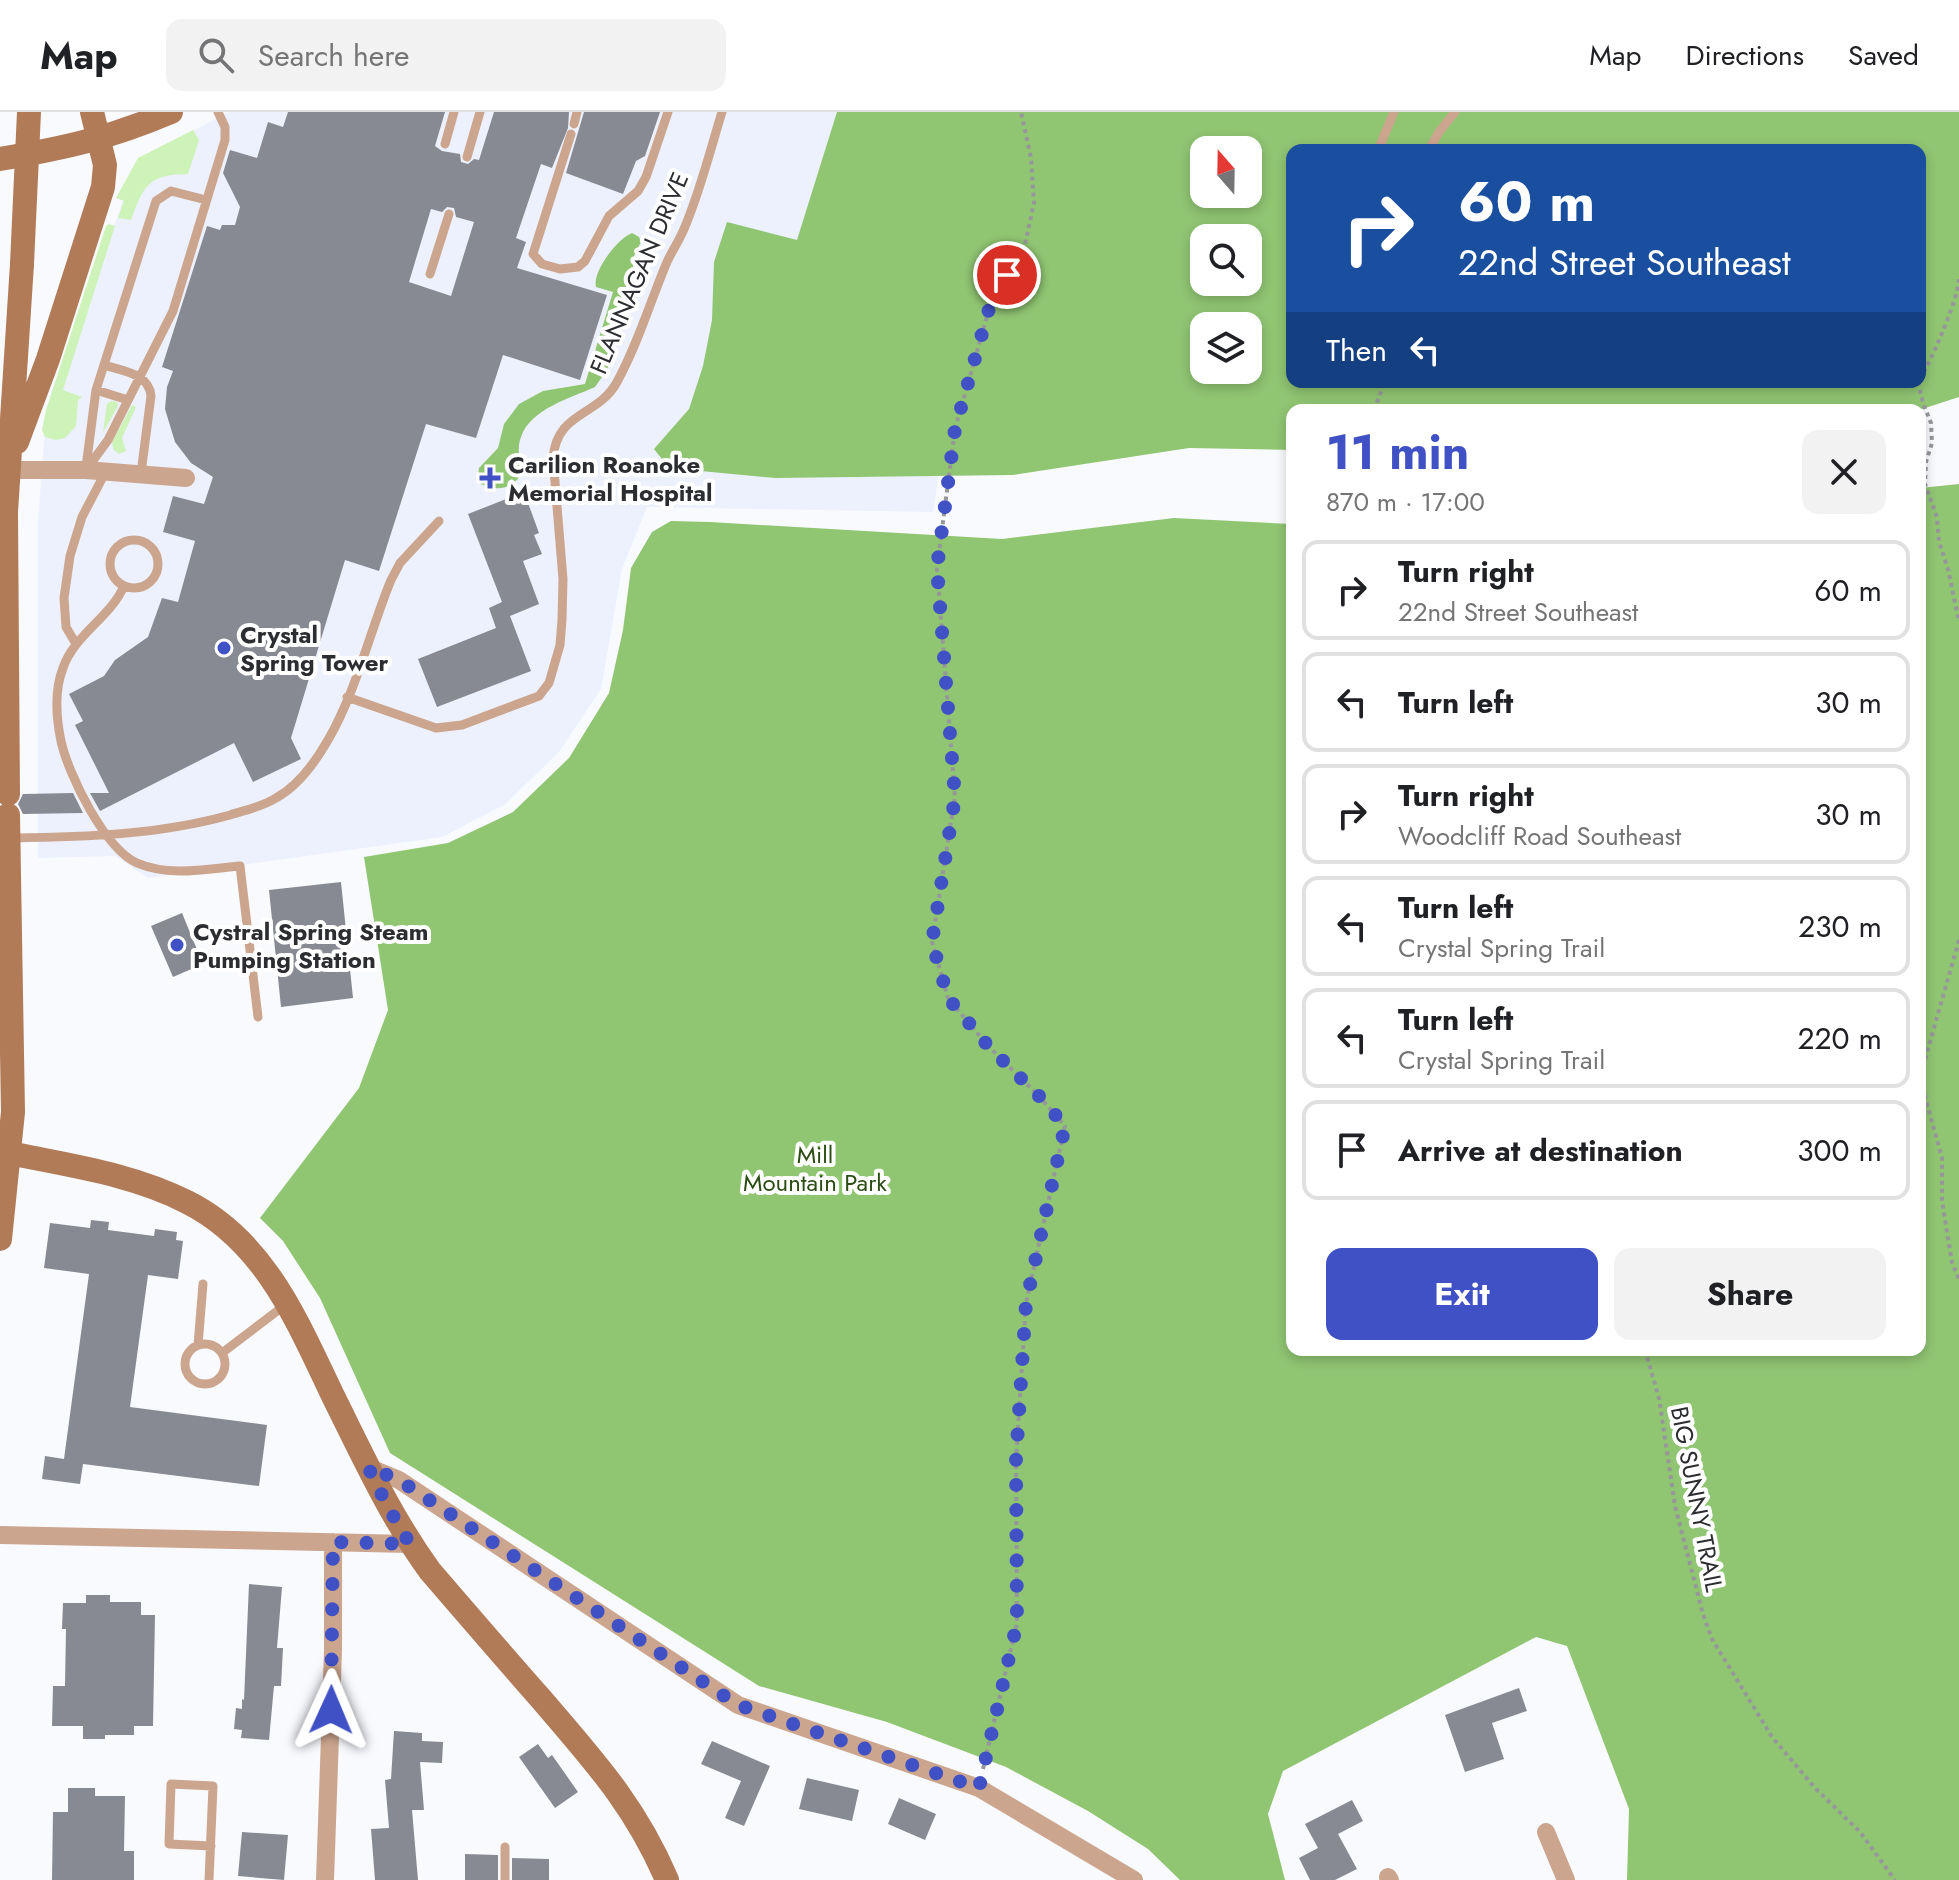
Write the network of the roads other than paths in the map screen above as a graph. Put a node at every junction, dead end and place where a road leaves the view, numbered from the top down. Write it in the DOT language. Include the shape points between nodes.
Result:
graph roads {
  1 [pos="29,112"];
  2 [pos="92,112"];
  3 [pos="171,112"];
  4 [pos="218,112"];
  5 [pos="454,112"];
  6 [pos="480,112"];
  7 [pos="577,112"];
  8 [pos="668,112"];
  9 [pos="722,112"];
  10 [pos="1394,112"];
  11 [pos="1455,112"];
  12 [pos="99,140"];
  13 [pos="445,144"];
  14 [pos="1381,144"];
  15 [pos="1432,144"];
  16 [pos="467,157"];
  17 [pos="0,159"];
  18 [pos="206,200"];
  19 [pos="449,214"];
  20 [pos="430,274"];
  21 [pos="104,365"];
  22 [pos="139,377"];
  23 [pos="96,390"];
  24 [pos="128,400"];
  25 [pos="3,470"];
  26 [pos="86,470"];
  27 [pos="106,471"];
  28 [pos="141,473"];
  29 [pos="186,478"];
  30 [pos="439,521"];
  31 [pos="124,586"];
  32 [pos="76,644"];
  33 [pos="347,697"];
  34 [pos="6,800"];
  35 [pos="106,836"];
  36 [pos="258,1017"];
  37 [pos="4,1152"];
  38 [pos="0,1239"];
  39 [pos="203,1284"];
  40 [pos="287,1303"];
  41 [pos="198,1345"];
  42 [pos="222,1353"];
  43 [pos="368,1467"];
  44 [pos="0,1535"];
  45 [pos="333,1542"];
  46 [pos="410,1544"];
  47 [pos="1546,1832"];
  48 [pos="211,1846"];
  49 [pos="505,1847"];
  50 [pos="209,1880"];
  51 [pos="325,1880"];
  52 [pos="505,1880"];
  53 [pos="667,1880"];
  54 [pos="1134,1880"];
  55 [pos="1566,1880"];
  1 -- 25 [label="street, bridge" via="22,264"];
  2 -- 12 [label="street"];
  3 -- 12 [label="street"];
  4 -- 18 [label="lane" via="225,140"];
  5 -- 13 [label="lane"];
  6 -- 16 [label="lane"];
  7 -- 8 [label="lane" via="533,254 542,264 560,269 585,261 609,216 638,191 653,163"];
  9 -- 33 [label="lane, FLANNAGAN DRIVE" via="683,230 616,385 605,399 573,418 554,442 563,600 560,645 549,683 539,696 462,725 436,728"];
  10 -- 14 [label="lane"];
  11 -- 15 [label="lane"];
  12 -- 17 [label="street"];
  12 -- 25 [label="street" via="103,187 48,359"];
  18 -- 21 [label="lane" via="171,191 156,201"];
  18 -- 22 [label="lane" via="173,311"];
  19 -- 20 [label="lane"];
  21 -- 22 [label="lane"];
  21 -- 23 [label="lane"];
  22 -- 24 [label="lane"];
  22 -- 28 [label="lane" via="147,382 151,396"];
  23 -- 24 [label="lane"];
  23 -- 26 [label="lane"];
  24 -- 26 [label="lane"];
  25 -- 26 [label="street"];
  25 -- 34 [label="street"];
  26 -- 27 [label="street"];
  27 -- 28 [label="street"];
  27 -- 32 [label="lane" via="82,517 70,556 64,598 66,627"];
  28 -- 29 [label="street"];
  30 -- 33 [label="lane" via="391,580"];
  31 -- 31 [label="lane" via="110,567 113,551 126,541 142,541 155,550 157,573 147,584"];
  31 -- 32 [label="lane" via="113,607"];
  32 -- 35 [label="lane" via="56,693 61,742 77,786"];
  33 -- 35 [label="lane" via="328,740 298,782 276,798 217,818"];
  34 -- 35 [label="lane"];
  34 -- 37 [label="street" via="13,1112"];
  35 -- 36 [label="lane" via="135,862 174,872 240,866"];
  37 -- 38 [label="street"];
  37 -- 40 [label="street" via="80,1166 186,1201 239,1238"];
  39 -- 41 [label="lane"];
  40 -- 42 [label="lane"];
  40 -- 43 [label="street"];
  41 -- 42 [label="lane" via="208,1344"];
  41 -- 42 [label="lane" via="185,1363 188,1376 199,1383 212,1383 222,1375"];
  43 -- 46 [label="street"];
  43 -- 54 [label="street" via="399,1480 738,1705 979,1788"];
  44 -- 45 [label="street"];
  45 -- 46 [label="street"];
  45 -- 51 [label="street"];
  46 -- 53 [label="street" via="618,1791"];
  47 -- 55 [label="street"];
  48 -- 48 [label="lane" via="213,1786 171,1784 169,1844"];
  48 -- 50 [label="lane"];
  49 -- 52 [label="lane"];
}
